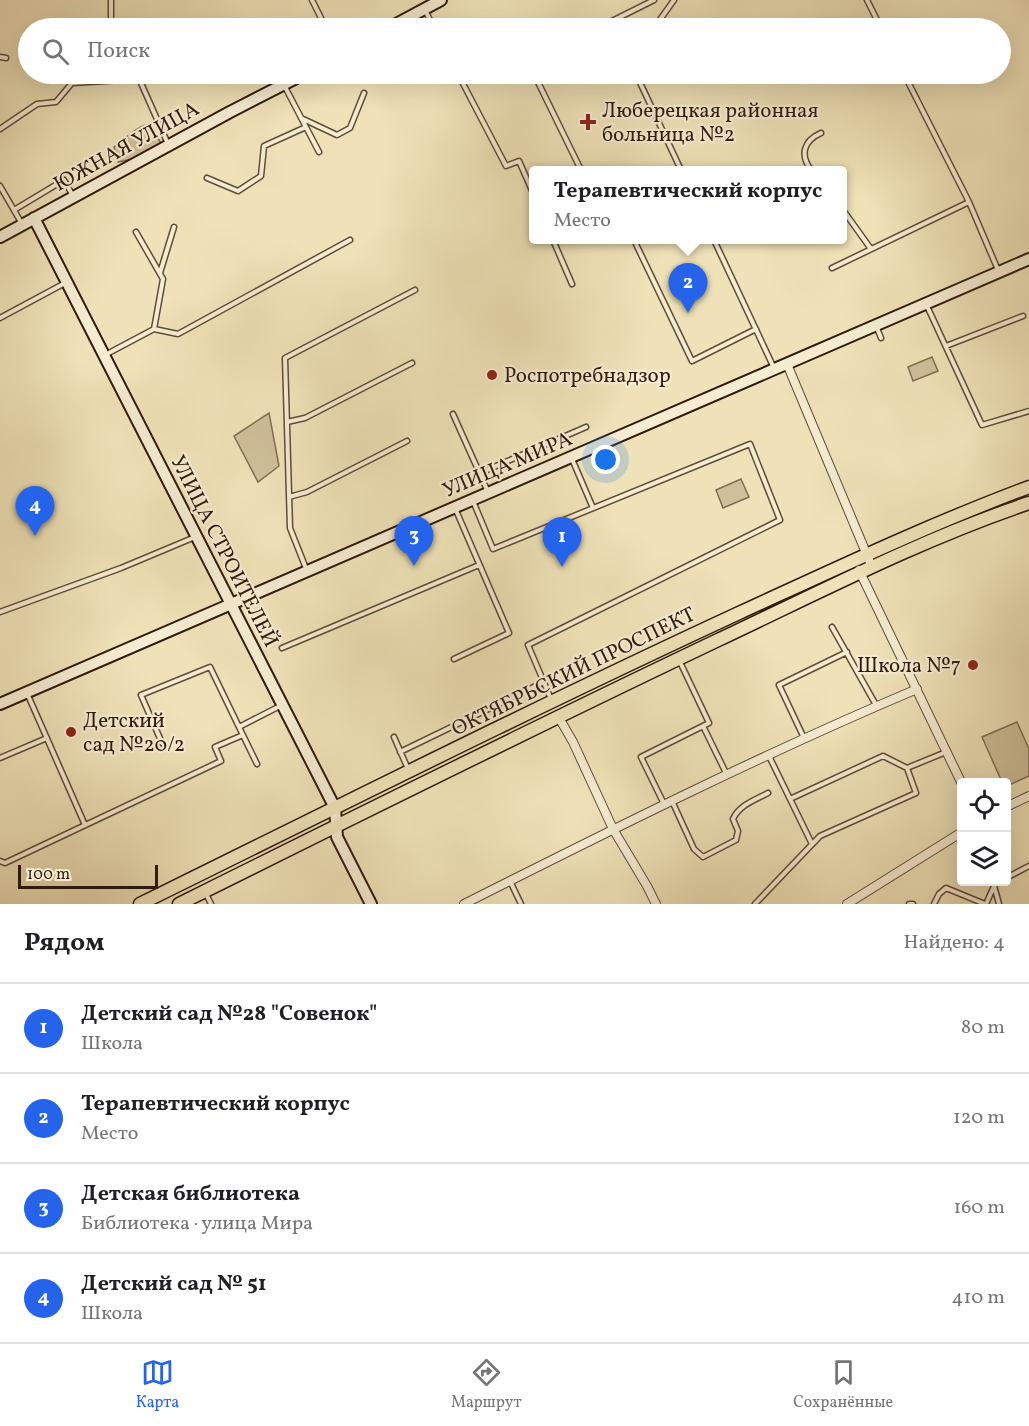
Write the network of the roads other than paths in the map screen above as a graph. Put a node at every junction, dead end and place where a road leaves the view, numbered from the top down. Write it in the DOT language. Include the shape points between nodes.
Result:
graph roads {
  1 [pos="111,0"];
  2 [pos="312,0"];
  3 [pos="441,0"];
  4 [pos="654,0"];
  5 [pos="674,0"];
  6 [pos="867,0"];
  7 [pos="424,9"];
  8 [pos="111,18"];
  9 [pos="321,18"];
  10 [pos="407,18"];
  11 [pos="429,18"];
  12 [pos="619,18"];
  13 [pos="661,18"];
  14 [pos="876,18"];
  15 [pos="0,57"];
  16 [pos="6,57"];
  17 [pos="71,84"];
  18 [pos="142,84"];
  19 [pos="283,84"];
  20 [pos="463,84"];
  21 [pos="539,84"];
  22 [pos="641,84"];
  23 [pos="909,84"];
  24 [pos="364,93"];
  25 [pos="301,118"];
  26 [pos="306,127"];
  27 [pos="0,129"];
  28 [pos="821,133"];
  29 [pos="168,145"];
  30 [pos="319,152"];
  31 [pos="579,166"];
  32 [pos="679,166"];
  33 [pos="808,166"];
  34 [pos="207,178"];
  35 [pos="529,184"];
  36 [pos="0,186"];
  37 [pos="73,197"];
  38 [pos="969,202"];
  39 [pos="14,210"];
  40 [pos="847,216"];
  41 [pos="34,218"];
  42 [pos="22,225"];
  43 [pos="174,227"];
  44 [pos="136,232"];
  45 [pos="0,237"];
  46 [pos="350,240"];
  47 [pos="555,244"];
  48 [pos="636,244"];
  49 [pos="716,244"];
  50 [pos="871,249"];
  51 [pos="1029,259"];
  52 [pos="832,268"];
  53 [pos="999,270"];
  54 [pos="160,274"];
  55 [pos="67,282"];
  56 [pos="572,284"];
  57 [pos="415,290"];
  58 [pos="926,303"];
  59 [pos="1023,316"];
  60 [pos="0,318"];
  61 [pos="876,325"];
  62 [pos="756,329"];
  63 [pos="154,330"];
  64 [pos="881,338"];
  65 [pos="946,346"];
  66 [pos="104,355"];
  67 [pos="411,363"];
  68 [pos="787,364"];
  69 [pos="775,369"];
  70 [pos="1029,411"];
  71 [pos="453,414"];
  72 [pos="287,422"];
  73 [pos="586,427"];
  74 [pos="407,441"];
  75 [pos="572,457"];
  76 [pos="480,473"];
  77 [pos="1029,488"];
  78 [pos="489,493"];
  79 [pos="289,496"];
  80 [pos="473,500"];
  81 [pos="1029,503"];
  82 [pos="454,508"];
  83 [pos="593,508"];
  84 [pos="196,537"];
  85 [pos="863,564"];
  86 [pos="479,565"];
  87 [pos="308,571"];
  88 [pos="230,605"];
  89 [pos="0,612"];
  90 [pos="832,627"];
  91 [pos="282,648"];
  92 [pos="847,652"];
  93 [pos="454,659"];
  94 [pos="677,659"];
  95 [pos="544,682"];
  96 [pos="917,689"];
  97 [pos="27,692"];
  98 [pos="552,702"];
  99 [pos="0,704"];
  100 [pos="283,705"];
  101 [pos="877,706"];
  102 [pos="558,716"];
  103 [pos="703,726"];
  104 [pos="240,728"];
  105 [pos="243,735"];
  106 [pos="394,737"];
  107 [pos="47,738"];
  108 [pos="805,739"];
  109 [pos="162,743"];
  110 [pos="400,752"];
  111 [pos="946,752"];
  112 [pos="769,756"];
  113 [pos="0,758"];
  114 [pos="257,764"];
  115 [pos="907,768"];
  116 [pos="409,772"];
  117 [pos="727,775"];
  118 [pos="959,778"];
  119 [pos="768,793"];
  120 [pos="1029,795"];
  121 [pos="790,799"];
  122 [pos="668,803"];
  123 [pos="1011,804"];
  124 [pos="335,808"];
  125 [pos="85,825"];
  126 [pos="336,826"];
  127 [pos="614,829"];
  128 [pos="957,835"];
  129 [pos="812,844"];
  130 [pos="0,861"];
  131 [pos="1029,866"];
  132 [pos="1011,875"];
  133 [pos="510,881"];
  134 [pos="994,886"];
  135 [pos="997,886"];
  136 [pos="205,891"];
  137 [pos="140,904"];
  138 [pos="179,904"];
  139 [pos="211,904"];
  140 [pos="371,904"];
  141 [pos="464,904"];
  142 [pos="521,904"];
  143 [pos="656,904"];
  144 [pos="754,904"];
  145 [pos="847,904"];
  146 [pos="934,904"];
  147 [pos="986,904"];
  148 [pos="999,904"];
  1 -- 8 [label="lane"];
  2 -- 9 [label="lane"];
  3 -- 7 [label="street"];
  4 -- 12 [label="lane"];
  5 -- 13 [label="lane"];
  6 -- 14 [label="lane"];
  7 -- 10 [label="street"];
  7 -- 11 [label="lane"];
  15 -- 16 [label="lane"];
  17 -- 27 [label="lane" via="56,102 37,104"];
  18 -- 29 [label="lane"];
  19 -- 25 [label="lane"];
  19 -- 29 [label="street, ЮЖНАЯ УЛИЦА"];
  20 -- 35 [label="lane" via="506,166 519,161"];
  21 -- 31 [label="lane"];
  22 -- 32 [label="lane"];
  23 -- 38 [label="lane"];
  24 -- 25 [label="lane" via="350,128 338,135"];
  25 -- 26 [label="lane"];
  26 -- 30 [label="lane"];
  26 -- 34 [label="lane" via="264,146 261,176 237,191"];
  28 -- 33 [label="lane" via="805,147"];
  29 -- 37 [label="street, ЮЖНАЯ УЛИЦА"];
  36 -- 39 [label="lane"];
  37 -- 39 [label="lane" via="64,180"];
  37 -- 41 [label="street, ЮЖНАЯ УЛИЦА"];
  38 -- 50 [label="lane"];
  38 -- 53 [label="lane"];
  39 -- 42 [label="lane"];
  40 -- 50 [label="lane"];
  41 -- 42 [label="street, ЮЖНАЯ УЛИЦА"];
  41 -- 55 [label="street, УЛИЦА СТРОИТЕЛЕЙ"];
  42 -- 45 [label="street, ЮЖНАЯ УЛИЦА"];
  43 -- 54 [label="lane"];
  44 -- 54 [label="lane"];
  46 -- 63 [label="lane" via="177,334"];
  47 -- 56 [label="lane"];
  48 -- 62 [label="lane" via="692,361"];
  49 -- 62 [label="lane"];
  50 -- 52 [label="lane"];
  51 -- 53 [label="street, УЛИЦА МИРА"];
  53 -- 58 [label="street, УЛИЦА МИРА"];
  54 -- 63 [label="lane" via="163,279"];
  55 -- 60 [label="lane"];
  55 -- 66 [label="street, УЛИЦА СТРОИТЕЛЕЙ"];
  57 -- 72 [label="lane" via="285,358"];
  58 -- 61 [label="street, УЛИЦА МИРА"];
  58 -- 65 [label="lane"];
  59 -- 65 [label="lane"];
  61 -- 64 [label="lane"];
  61 -- 68 [label="street, УЛИЦА МИРА"];
  62 -- 69 [label="lane"];
  63 -- 66 [label="lane"];
  65 -- 70 [label="lane" via="982,425"];
  66 -- 84 [label="street, УЛИЦА СТРОИТЕЛЕЙ"];
  67 -- 72 [label="lane" via="305,418"];
  68 -- 69 [label="street, УЛИЦА МИРА"];
  68 -- 85 [label="street"];
  69 -- 75 [label="street, УЛИЦА МИРА"];
  71 -- 76 [label="lane"];
  72 -- 79 [label="lane"];
  73 -- 76 [label="lane"];
  74 -- 79 [label="lane" via="307,492"];
  75 -- 78 [label="street, УЛИЦА МИРА"];
  75 -- 83 [label="lane"];
  76 -- 78 [label="lane"];
  77 -- 85 [label="main road, ОКТЯБРЬСКИЙ ПРОСПЕКТ" via="985,504"];
  78 -- 80 [label="street, УЛИЦА МИРА"];
  79 -- 87 [label="lane" via="290,528"];
  80 -- 82 [label="street, УЛИЦА МИРА"];
  80 -- 83 [label="lane" via="493,549"];
  81 -- 85 [label="main road, ОКТЯБРЬСКИЙ ПРОСПЕКТ"];
  82 -- 86 [label="lane"];
  82 -- 87 [label="street, УЛИЦА МИРА"];
  83 -- 95 [label="lane" via="750,444 780,520 528,645"];
  84 -- 88 [label="street, УЛИЦА СТРОИТЕЛЕЙ"];
  84 -- 89 [label="lane"];
  85 -- 94 [label="main road, ОКТЯБРЬСКИЙ ПРОСПЕКТ"];
  85 -- 96 [label="street"];
  85 -- 98 [label="main road, ОКТЯБРЬСКИЙ ПРОСПЕКТ" via="657,651"];
  86 -- 91 [label="lane"];
  86 -- 93 [label="lane" via="509,633"];
  87 -- 88 [label="street, УЛИЦА МИРА"];
  88 -- 97 [label="street, УЛИЦА МИРА"];
  88 -- 100 [label="street, УЛИЦА СТРОИТЕЛЕЙ"];
  90 -- 92 [label="lane"];
  92 -- 101 [label="lane"];
  92 -- 108 [label="lane" via="779,685"];
  94 -- 102 [label="main road, ОКТЯБРЬСКИЙ ПРОСПЕКТ"];
  94 -- 103 [label="lane" via="709,723"];
  95 -- 98 [label="lane"];
  95 -- 110 [label="lane"];
  96 -- 101 [label="street"];
  96 -- 111 [label="street"];
  97 -- 99 [label="street, УЛИЦА МИРА"];
  97 -- 107 [label="lane"];
  98 -- 116 [label="main road, ОКТЯБРЬСКИЙ ПРОСПЕКТ"];
  100 -- 104 [label="lane"];
  100 -- 124 [label="street, УЛИЦА СТРОИТЕЛЕЙ"];
  101 -- 108 [label="street"];
  102 -- 126 [label="main road, ОКТЯБРЬСКИЙ ПРОСПЕКТ"];
  102 -- 127 [label="street"];
  103 -- 117 [label="lane"];
  103 -- 122 [label="lane" via="641,757"];
  104 -- 105 [label="lane"];
  104 -- 109 [label="lane" via="210,667 141,695"];
  105 -- 114 [label="lane"];
  105 -- 125 [label="lane" via="215,747 221,761"];
  106 -- 110 [label="lane"];
  107 -- 113 [label="lane"];
  107 -- 125 [label="lane"];
  108 -- 112 [label="street"];
  110 -- 116 [label="lane"];
  111 -- 115 [label="lane"];
  111 -- 118 [label="street"];
  112 -- 117 [label="street"];
  112 -- 121 [label="lane"];
  115 -- 121 [label="lane" via="883,756"];
  115 -- 129 [label="lane" via="916,794 820,836"];
  116 -- 124 [label="main road, ОКТЯБРЬСКИЙ ПРОСПЕКТ"];
  117 -- 122 [label="street"];
  119 -- 122 [label="lane" via="736,813 736,840 703,857 694,849"];
  120 -- 123 [label="street"];
  121 -- 129 [label="lane"];
  122 -- 127 [label="street"];
  124 -- 126 [label="street, УЛИЦА СТРОИТЕЛЕЙ"];
  124 -- 137 [label="main road, ОКТЯБРЬСКИЙ ПРОСПЕКТ"];
  125 -- 130 [label="lane"];
  126 -- 136 [label="main road, ОКТЯБРЬСКИЙ ПРОСПЕКТ"];
  126 -- 140 [label="street, УЛИЦА СТРОИТЕЛЕЙ"];
  127 -- 133 [label="street"];
  127 -- 143 [label="street"];
  128 -- 145 [label="street"];
  129 -- 144 [label="lane"];
  131 -- 132 [label="lane"];
  133 -- 141 [label="street"];
  133 -- 142 [label="lane"];
  134 -- 147 [label="lane"];
  135 -- 148 [label="lane"];
  136 -- 138 [label="main road, ОКТЯБРЬСКИЙ ПРОСПЕКТ"];
  136 -- 139 [label="lane"];
  146 -- 147 [label="lane" via="946,888"];
}
